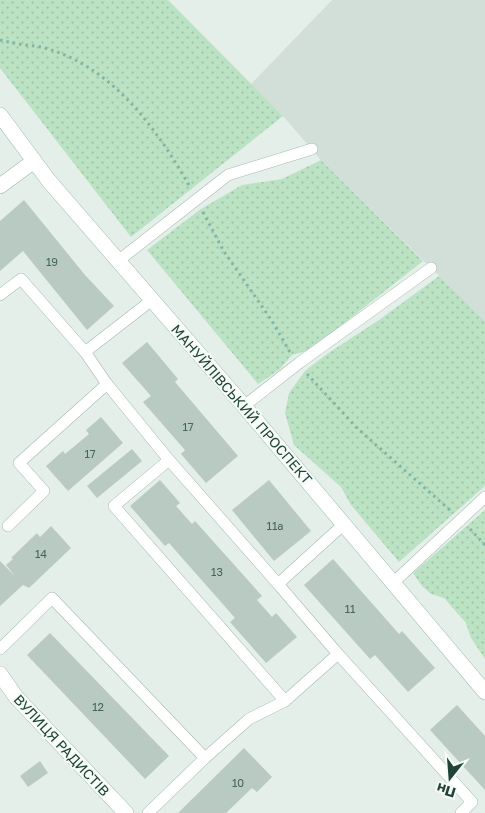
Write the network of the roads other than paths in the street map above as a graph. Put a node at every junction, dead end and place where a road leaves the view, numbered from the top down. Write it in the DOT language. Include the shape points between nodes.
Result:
graph roads {
  1 [pos="0,115"];
  2 [pos="312,149"];
  3 [pos="34,161"];
  4 [pos="0,186"];
  5 [pos="118,261"];
  6 [pos="431,268"];
  7 [pos="0,295"];
  8 [pos="152,300"];
  9 [pos="85,352"];
  10 [pos="107,384"];
  11 [pos="244,406"];
  12 [pos="168,460"];
  13 [pos="485,497"];
  14 [pos="344,524"];
  15 [pos="8,526"];
  16 [pos="394,582"];
  17 [pos="278,584"];
  18 [pos="0,649"];
  19 [pos="338,654"];
  20 [pos="0,674"];
  21 [pos="485,692"];
  22 [pos="285,701"];
  23 [pos="205,758"];
  24 [pos="126,813"];
  25 [pos="148,813"];
  26 [pos="461,813"];
  1 -- 3 [label="main road, МАНУЙЛІВСЬКИЙ ПРОСПЕКТ"];
  2 -- 5 [label="lane" via="228,175"];
  3 -- 4 [label="main road"];
  3 -- 5 [label="main road, МАНУЙЛІВСЬКИЙ ПРОСПЕКТ"];
  5 -- 8 [label="main road, МАНУЙЛІВСЬКИЙ ПРОСПЕКТ"];
  6 -- 11 [label="lane" via="298,363"];
  7 -- 9 [label="lane" via="21,279"];
  8 -- 9 [label="lane"];
  8 -- 11 [label="main road, МАНУЙЛІВСЬКИЙ ПРОСПЕКТ"];
  9 -- 10 [label="lane"];
  10 -- 12 [label="lane"];
  10 -- 15 [label="lane" via="19,463 44,491"];
  11 -- 14 [label="main road, МАНУЙЛІВСЬКИЙ ПРОСПЕКТ"];
  12 -- 17 [label="lane"];
  12 -- 22 [label="lane" via="114,506"];
  13 -- 16 [label="lane"];
  14 -- 16 [label="main road, МАНУЙЛІВСЬКИЙ ПРОСПЕКТ"];
  14 -- 17 [label="lane"];
  16 -- 21 [label="main road, МАНУЙЛІВСЬКИЙ ПРОСПЕКТ"];
  17 -- 19 [label="lane"];
  18 -- 23 [label="lane" via="52,598"];
  19 -- 22 [label="lane"];
  19 -- 26 [label="lane" via="472,802"];
  20 -- 24 [label="main road, ВУЛИЦЯ РАДИСТІВ" via="16,697"];
  22 -- 23 [label="lane" via="248,719"];
  23 -- 25 [label="lane"];
}
